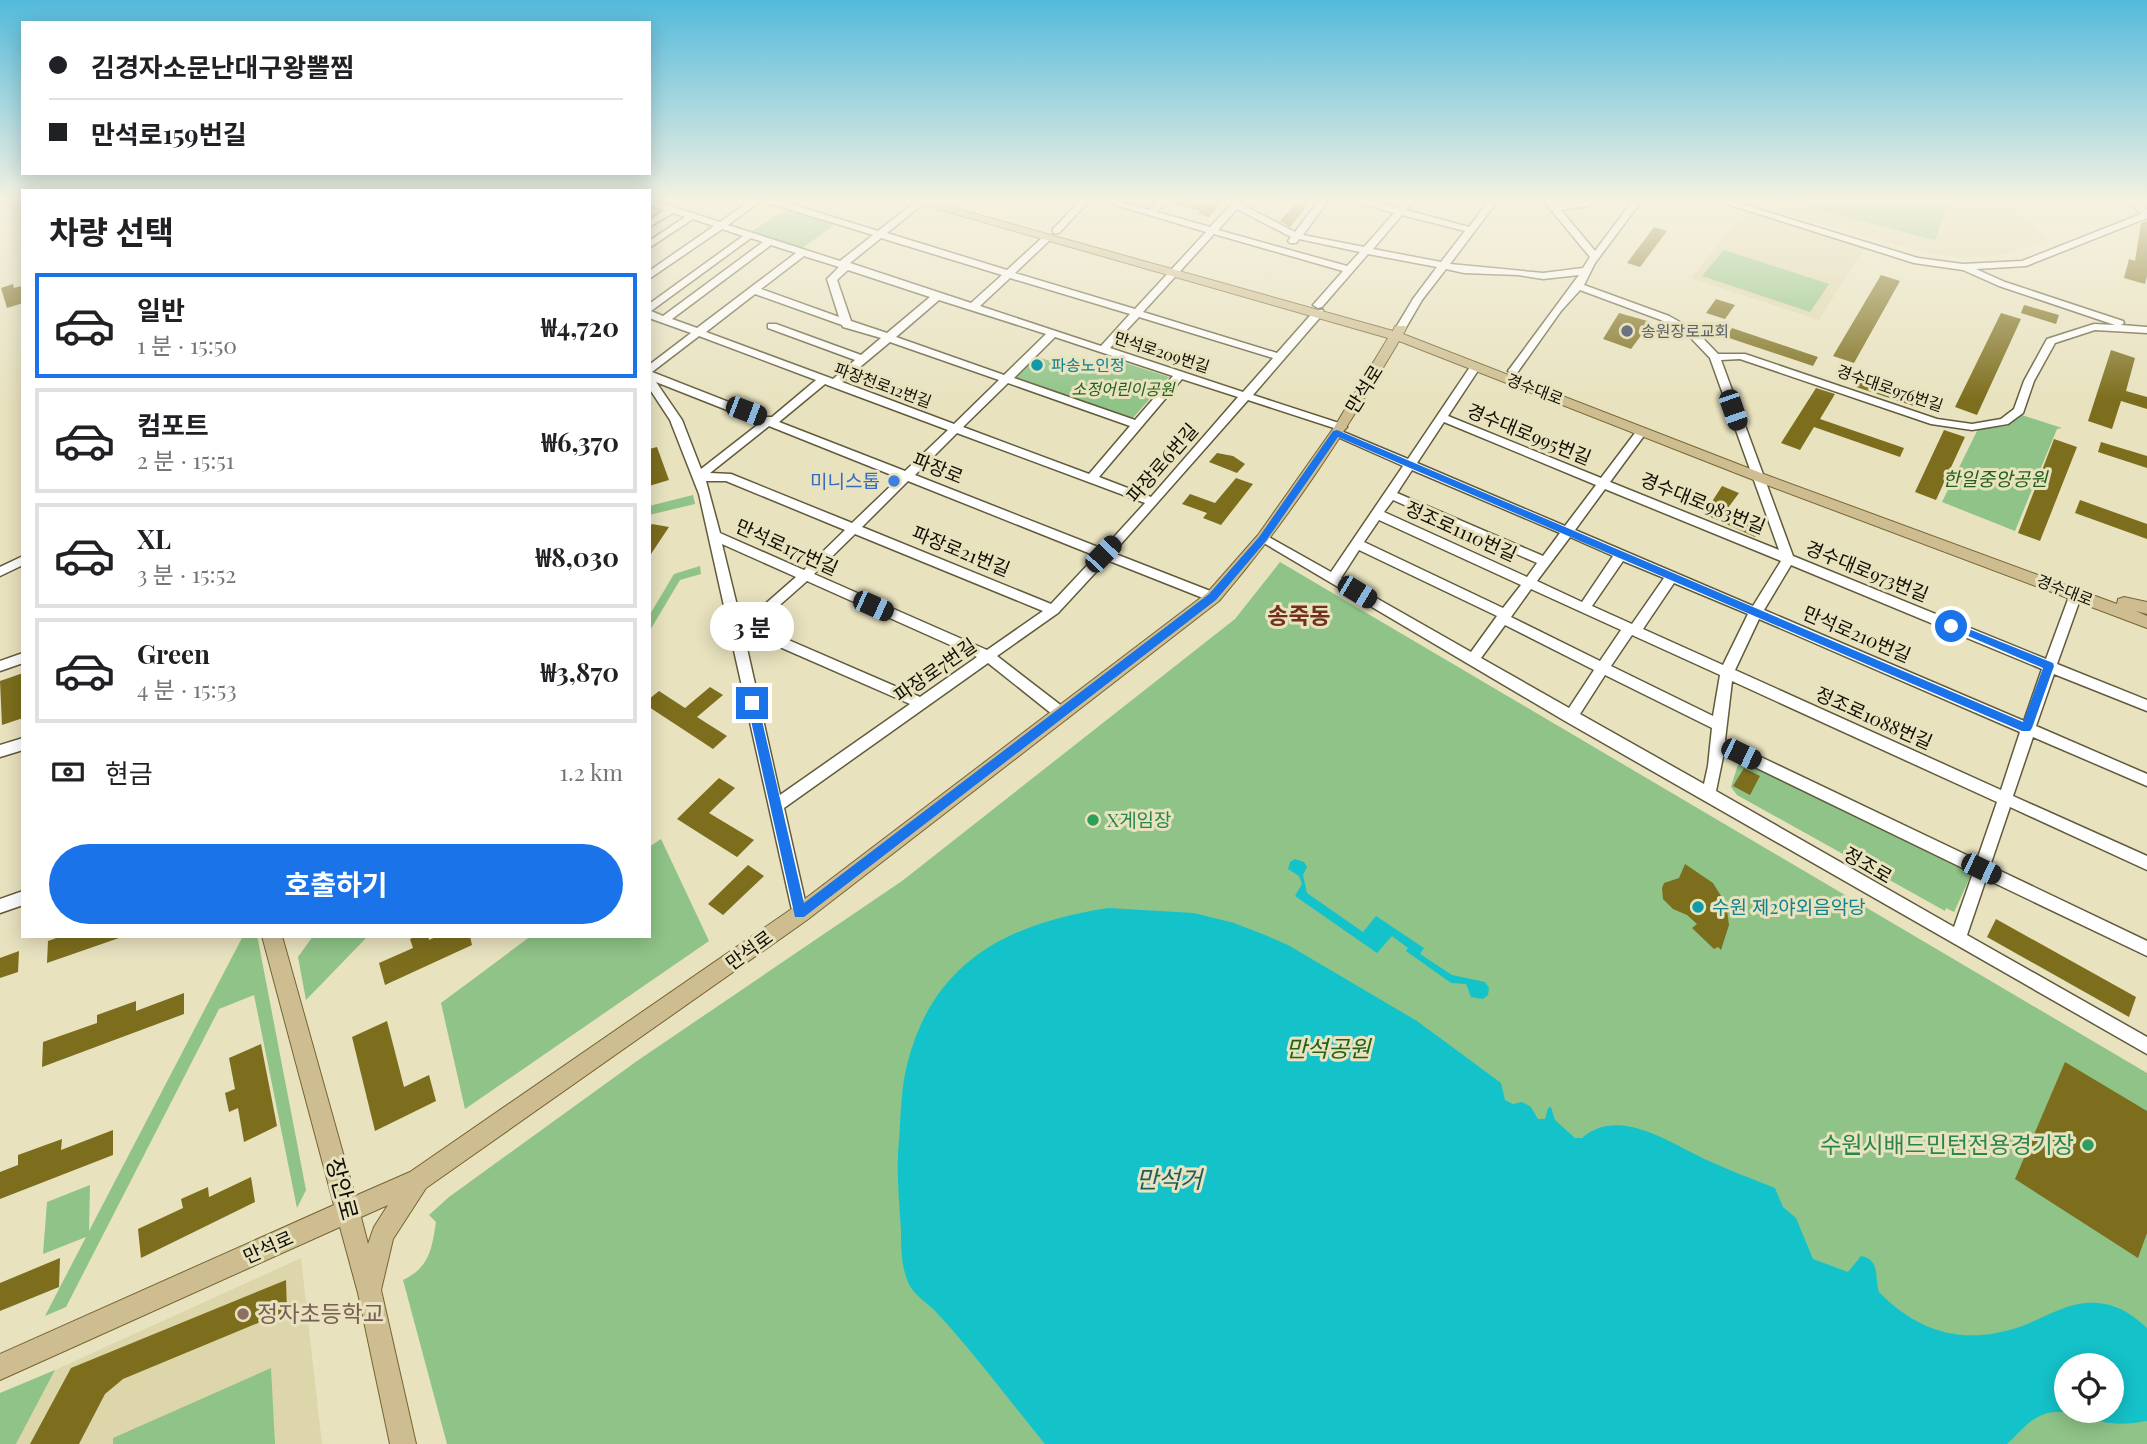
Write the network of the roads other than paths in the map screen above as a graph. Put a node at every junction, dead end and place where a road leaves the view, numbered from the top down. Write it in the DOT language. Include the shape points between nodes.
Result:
graph roads {
  1 [pos="709,266"];
  2 [pos="736,266"];
  3 [pos="784,266"];
  4 [pos="843,266"];
  5 [pos="848,266"];
  6 [pos="985,266"];
  7 [pos="1014,266"];
  8 [pos="1169,266"];
  9 [pos="1180,266"];
  10 [pos="1338,266"];
  11 [pos="1353,266"];
  12 [pos="1444,266"];
  13 [pos="1448,266"];
  14 [pos="1589,266"];
  15 [pos="1958,266"];
  16 [pos="1975,266"];
  17 [pos="1963,267"];
  18 [pos="1178,269"];
  19 [pos="1350,270"];
  20 [pos="1586,271"];
  21 [pos="1007,273"];
  22 [pos="1578,286"];
  23 [pos="753,290"];
  24 [pos="938,295"];
  25 [pos="974,306"];
  26 [pos="651,310"];
  27 [pos="1322,311"];
  28 [pos="651,313"];
  29 [pos="1137,313"];
  30 [pos="664,320"];
  31 [pos="803,324"];
  32 [pos="847,325"];
  33 [pos="772,326"];
  34 [pos="2134,328"];
  35 [pos="2147,330"];
  36 [pos="699,332"];
  37 [pos="1053,333"];
  38 [pos="1399,333"];
  39 [pos="887,338"];
  40 [pos="1104,349"];
  41 [pos="1447,351"];
  42 [pos="1279,356"];
  43 [pos="1715,357"];
  44 [pos="862,359"];
  45 [pos="1476,366"];
  46 [pos="1513,371"];
  47 [pos="651,373"];
  48 [pos="1180,374"];
  49 [pos="651,376"];
  50 [pos="651,378"];
  51 [pos="1008,378"];
  52 [pos="828,382"];
  53 [pos="1246,395"];
  54 [pos="1441,417"];
  55 [pos="771,421"];
  56 [pos="1135,424"];
  57 [pos="957,428"];
  58 [pos="1339,430"];
  59 [pos="1642,431"];
  60 [pos="1411,463"];
  61 [pos="1754,469"];
  62 [pos="909,475"];
  63 [pos="698,477"];
  64 [pos="1091,479"];
  65 [pos="1604,484"];
  66 [pos="1390,494"];
  67 [pos="1153,502"];
  68 [pos="1835,504"];
  69 [pos="1881,510"];
  70 [pos="1377,514"];
  71 [pos="854,528"];
  72 [pos="1568,531"];
  73 [pos="716,536"];
  74 [pos="1263,539"];
  75 [pos="1357,544"];
  76 [pos="1103,554"];
  77 [pos="1622,554"];
  78 [pos="1788,558"];
  79 [pos="21,561"];
  80 [pos="1545,562"];
  81 [pos="0,572"];
  82 [pos="805,576"];
  83 [pos="1672,576"];
  84 [pos="1334,579"];
  85 [pos="1531,582"];
  86 [pos="2076,594"];
  87 [pos="1213,597"];
  88 [pos="2115,605"];
  89 [pos="1585,607"];
  90 [pos="1053,610"];
  91 [pos="2147,610"];
  92 [pos="1756,612"];
  93 [pos="1505,617"];
  94 [pos="2147,625"];
  95 [pos="1633,629"];
  96 [pos="735,631"];
  97 [pos="988,656"];
  98 [pos="21,659"];
  99 [pos="1472,660"];
  100 [pos="0,666"];
  101 [pos="2049,666"];
  102 [pos="1603,671"];
  103 [pos="1727,672"];
  104 [pos="921,703"];
  105 [pos="2147,706"];
  106 [pos="1062,714"];
  107 [pos="1570,717"];
  108 [pos="1718,725"];
  109 [pos="2026,728"];
  110 [pos="1716,742"];
  111 [pos="21,745"];
  112 [pos="0,751"];
  113 [pos="2147,780"];
  114 [pos="1707,794"];
  115 [pos="2006,799"];
  116 [pos="777,805"];
  117 [pos="2147,863"];
  118 [pos="1981,869"];
  119 [pos="21,899"];
  120 [pos="0,906"];
  121 [pos="800,914"];
  122 [pos="273,938"];
  123 [pos="1958,939"];
  124 [pos="2147,949"];
  125 [pos="2147,1046"];
  126 [pos="418,1181"];
  127 [pos="348,1211"];
  128 [pos="370,1293"];
  129 [pos="0,1367"];
  130 [pos="403,1444"];
  1 -- 26 [label="street, 파장천로12번길"];
  2 -- 30 [label="street"];
  3 -- 23 [label="street"];
  4 -- 32 [label="street" via="832,279"];
  5 -- 24 [label="street, 만석로209번길"];
  6 -- 21 [label="street"];
  7 -- 21 [label="street"];
  8 -- 18 [label="main road, 경수대로"];
  9 -- 18 [label="street"];
  10 -- 19 [label="street"];
  11 -- 19 [label="street, 파장로6번길"];
  12 -- 38 [label="street, 만석로"];
  13 -- 20 [label="street" via="1543,276"];
  14 -- 20 [label="street"];
  15 -- 17 [label="street"];
  16 -- 17 [label="street"];
  17 -- 34 [label="street"];
  18 -- 27 [label="main road, 경수대로"];
  18 -- 29 [label="street"];
  19 -- 27 [label="street, 파장로6번길"];
  20 -- 22 [label="street"];
  21 -- 25 [label="street"];
  21 -- 29 [label="street"];
  22 -- 43 [label="street" via="1665,318 1692,333"];
  22 -- 46 [label="street"];
  23 -- 31 [label="street"];
  23 -- 36 [label="street"];
  24 -- 25 [label="street, 만석로209번길"];
  24 -- 39 [label="street"];
  25 -- 37 [label="street, 만석로209번길"];
  27 -- 38 [label="main road, 경수대로"];
  27 -- 38 [label="main road, 경수대로" via="1355,316"];
  27 -- 42 [label="street, 파장로6번길"];
  28 -- 30 [label="street, 파장천로12번길"];
  29 -- 40 [label="street"];
  29 -- 42 [label="street"];
  30 -- 36 [label="street, 파장천로12번길"];
  31 -- 32 [label="street"];
  31 -- 33 [label="street"];
  31 -- 44 [label="street"];
  32 -- 39 [label="street"];
  34 -- 35 [label="street"];
  34 -- 43 [label="street, 경수대로976번길" via="2094,327 2051,341 2029,381 2020,411 2004,422 1972,427 1935,422 1741,356"];
  36 -- 47 [label="street"];
  36 -- 52 [label="street, 파장천로12번길"];
  37 -- 40 [label="street, 만석로209번길"];
  37 -- 51 [label="street"];
  38 -- 41 [label="main road, 경수대로"];
  38 -- 58 [label="main road, 만석로"];
  39 -- 44 [label="street"];
  39 -- 51 [label="street"];
  40 -- 48 [label="street, 만석로209번길"];
  41 -- 45 [label="main road, 경수대로"];
  41 -- 46 [label="main road, 경수대로"];
  42 -- 53 [label="street, 파장로6번길"];
  43 -- 61 [label="street"];
  44 -- 52 [label="street"];
  45 -- 54 [label="street, 경수대로995번길"];
  45 -- 59 [label="main road, 경수대로"];
  46 -- 61 [label="main road, 경수대로"];
  48 -- 53 [label="street, 만석로209번길"];
  48 -- 56 [label="street"];
  49 -- 55 [label="street, 파장로"];
  50 -- 63 [label="street" via="676,420"];
  51 -- 56 [label="street"];
  51 -- 57 [label="street"];
  52 -- 55 [label="street"];
  52 -- 57 [label="street, 파장천로12번길"];
  53 -- 58 [label="street, 만석로209번길"];
  53 -- 67 [label="street, 파장로6번길"];
  54 -- 60 [label="street, 경수대로995번길"];
  54 -- 65 [label="street, 경수대로995번길"];
  55 -- 62 [label="street, 파장로"];
  55 -- 63 [label="street"];
  56 -- 64 [label="street"];
  57 -- 62 [label="street"];
  57 -- 64 [label="street, 파장천로12번길"];
  58 -- 60 [label="street, 만석로210번길"];
  58 -- 74 [label="main road, 만석로"];
  59 -- 61 [label="main road, 경수대로"];
  59 -- 65 [label="street, 경수대로983번길"];
  60 -- 66 [label="street, 정조로1110번길"];
  60 -- 72 [label="street, 만석로210번길"];
  61 -- 68 [label="main road, 경수대로"];
  61 -- 69 [label="main road, 경수대로"];
  61 -- 78 [label="street, 경수대로973번길"];
  62 -- 71 [label="street"];
  62 -- 76 [label="street, 파장로"];
  63 -- 71 [label="street, 파장로21번길" via="727,477"];
  63 -- 73 [label="street"];
  64 -- 67 [label="street, 파장천로12번길"];
  65 -- 72 [label="street, 경수대로983번길"];
  65 -- 78 [label="street, 경수대로983번길"];
  66 -- 70 [label="street, 정조로1110번길"];
  66 -- 80 [label="street, 정조로1110번길"];
  67 -- 76 [label="street, 파장로6번길"];
  68 -- 69 [label="main road"];
  68 -- 86 [label="main road, 경수대로"];
  69 -- 88 [label="main road, 경수대로"];
  70 -- 75 [label="street, 정조로1110번길"];
  70 -- 85 [label="street, 정조로1110번길"];
  71 -- 82 [label="street"];
  71 -- 90 [label="street, 파장로21번길"];
  72 -- 77 [label="street, 만석로210번길"];
  72 -- 80 [label="street, 경수대로983번길"];
  73 -- 82 [label="street, 만석로177번길"];
  73 -- 96 [label="street"];
  74 -- 84 [label="street, 정조로"];
  74 -- 87 [label="main road, 만석로"];
  75 -- 84 [label="street, 정조로1110번길"];
  75 -- 93 [label="street"];
  76 -- 87 [label="street, 파장로"];
  76 -- 90 [label="street, 파장로7번길"];
  77 -- 83 [label="street, 만석로210번길"];
  77 -- 89 [label="street"];
  78 -- 92 [label="street, 경수대로973번길"];
  78 -- 101 [label="street, 경수대로973번길"];
  79 -- 81 [label="street"];
  80 -- 85 [label="street, 경수대로983번길"];
  82 -- 96 [label="street" via="754,621"];
  82 -- 97 [label="street, 만석로177번길"];
  83 -- 92 [label="street, 만석로210번길"];
  83 -- 95 [label="street"];
  84 -- 99 [label="street, 정조로"];
  85 -- 89 [label="street, 정조로1110번길"];
  85 -- 93 [label="street, 경수대로983번길"];
  86 -- 88 [label="main road, 경수대로"];
  86 -- 101 [label="street"];
  87 -- 106 [label="main road, 만석로"];
  88 -- 91 [label="main road, 경수대로"];
  88 -- 94 [label="main road"];
  89 -- 95 [label="street, 정조로1088번길"];
  90 -- 97 [label="street, 파장로7번길"];
  92 -- 103 [label="street"];
  92 -- 109 [label="street, 만석로210번길"];
  93 -- 99 [label="street, 경수대로983번길"];
  93 -- 102 [label="street"];
  95 -- 102 [label="street"];
  95 -- 103 [label="street, 정조로1088번길"];
  96 -- 104 [label="street" via="753,630"];
  96 -- 116 [label="street"];
  97 -- 104 [label="street, 파장로7번길"];
  97 -- 106 [label="street, 만석로177번길"];
  98 -- 100 [label="street"];
  99 -- 107 [label="street, 정조로"];
  101 -- 105 [label="street, 경수대로973번길"];
  101 -- 109 [label="street"];
  102 -- 107 [label="street"];
  102 -- 108 [label="street"];
  103 -- 108 [label="street"];
  103 -- 115 [label="street, 정조로1088번길"];
  104 -- 116 [label="street, 파장로7번길"];
  106 -- 121 [label="main road, 만석로"];
  107 -- 114 [label="street, 정조로"];
  108 -- 110 [label="street"];
  109 -- 113 [label="street, 만석로210번길"];
  109 -- 115 [label="street"];
  110 -- 114 [label="street" via="1713,781"];
  110 -- 118 [label="street"];
  111 -- 112 [label="street"];
  114 -- 123 [label="street, 정조로"];
  115 -- 117 [label="street, 정조로1088번길"];
  115 -- 118 [label="street"];
  116 -- 121 [label="street"];
  118 -- 123 [label="street"];
  118 -- 124 [label="street"];
  119 -- 120 [label="street"];
  121 -- 126 [label="main road, 만석로"];
  122 -- 127 [label="main road, 장안로"];
  123 -- 125 [label="street, 정조로"];
  126 -- 127 [label="main road, 만석로"];
  126 -- 128 [label="main road" via="382,1235"];
  127 -- 128 [label="main road, 장안로"];
  127 -- 129 [label="main road, 만석로"];
  128 -- 130 [label="main road, 장안로"];
}
